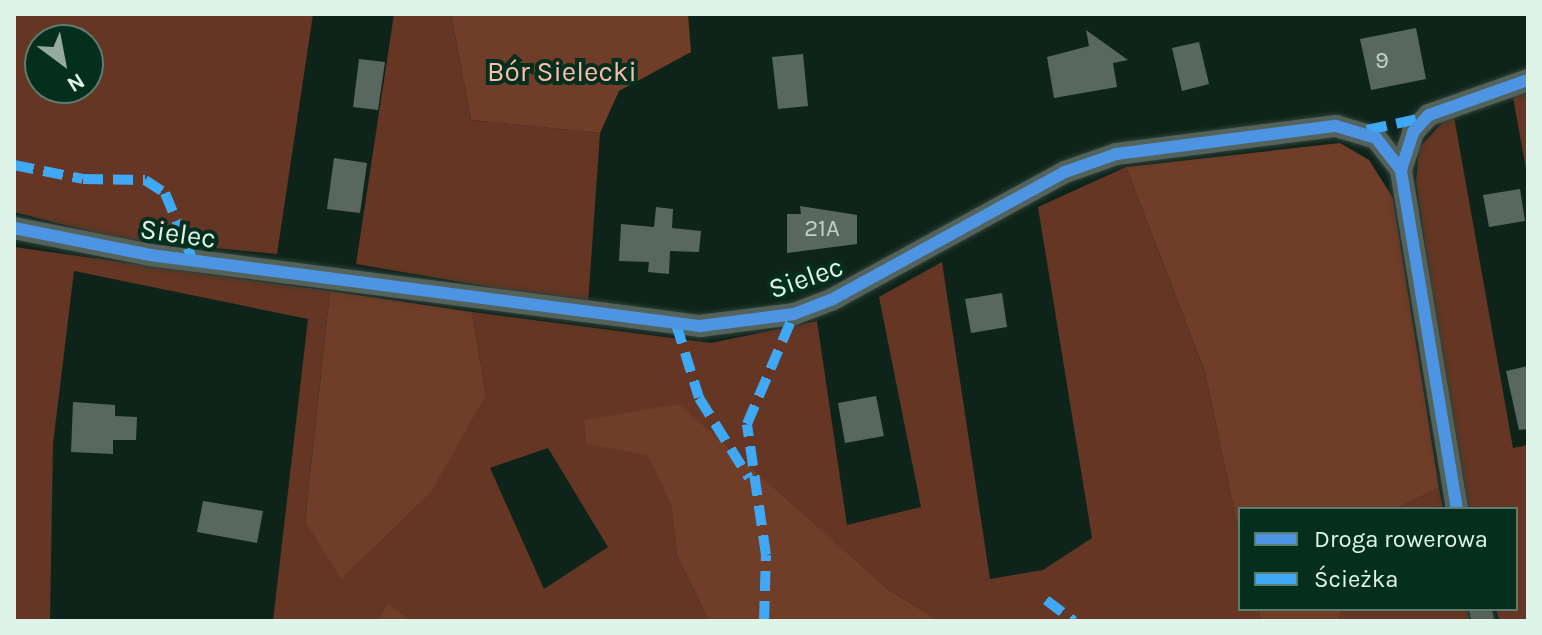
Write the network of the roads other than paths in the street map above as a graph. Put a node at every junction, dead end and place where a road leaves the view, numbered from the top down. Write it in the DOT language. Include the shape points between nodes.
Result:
graph roads {
  1 [pos="1528,80"];
  2 [pos="1401,170"];
  3 [pos="14,228"];
  4 [pos="1457,507"];
  1 -- 2 [label="street" via="1429,115 1413,132"];
  2 -- 3 [label="street, Sielec" via="1376,138 1336,126 1116,154 1065,172 831,300 794,314 700,326 164,257"];
  2 -- 4 [label="street"];
}
